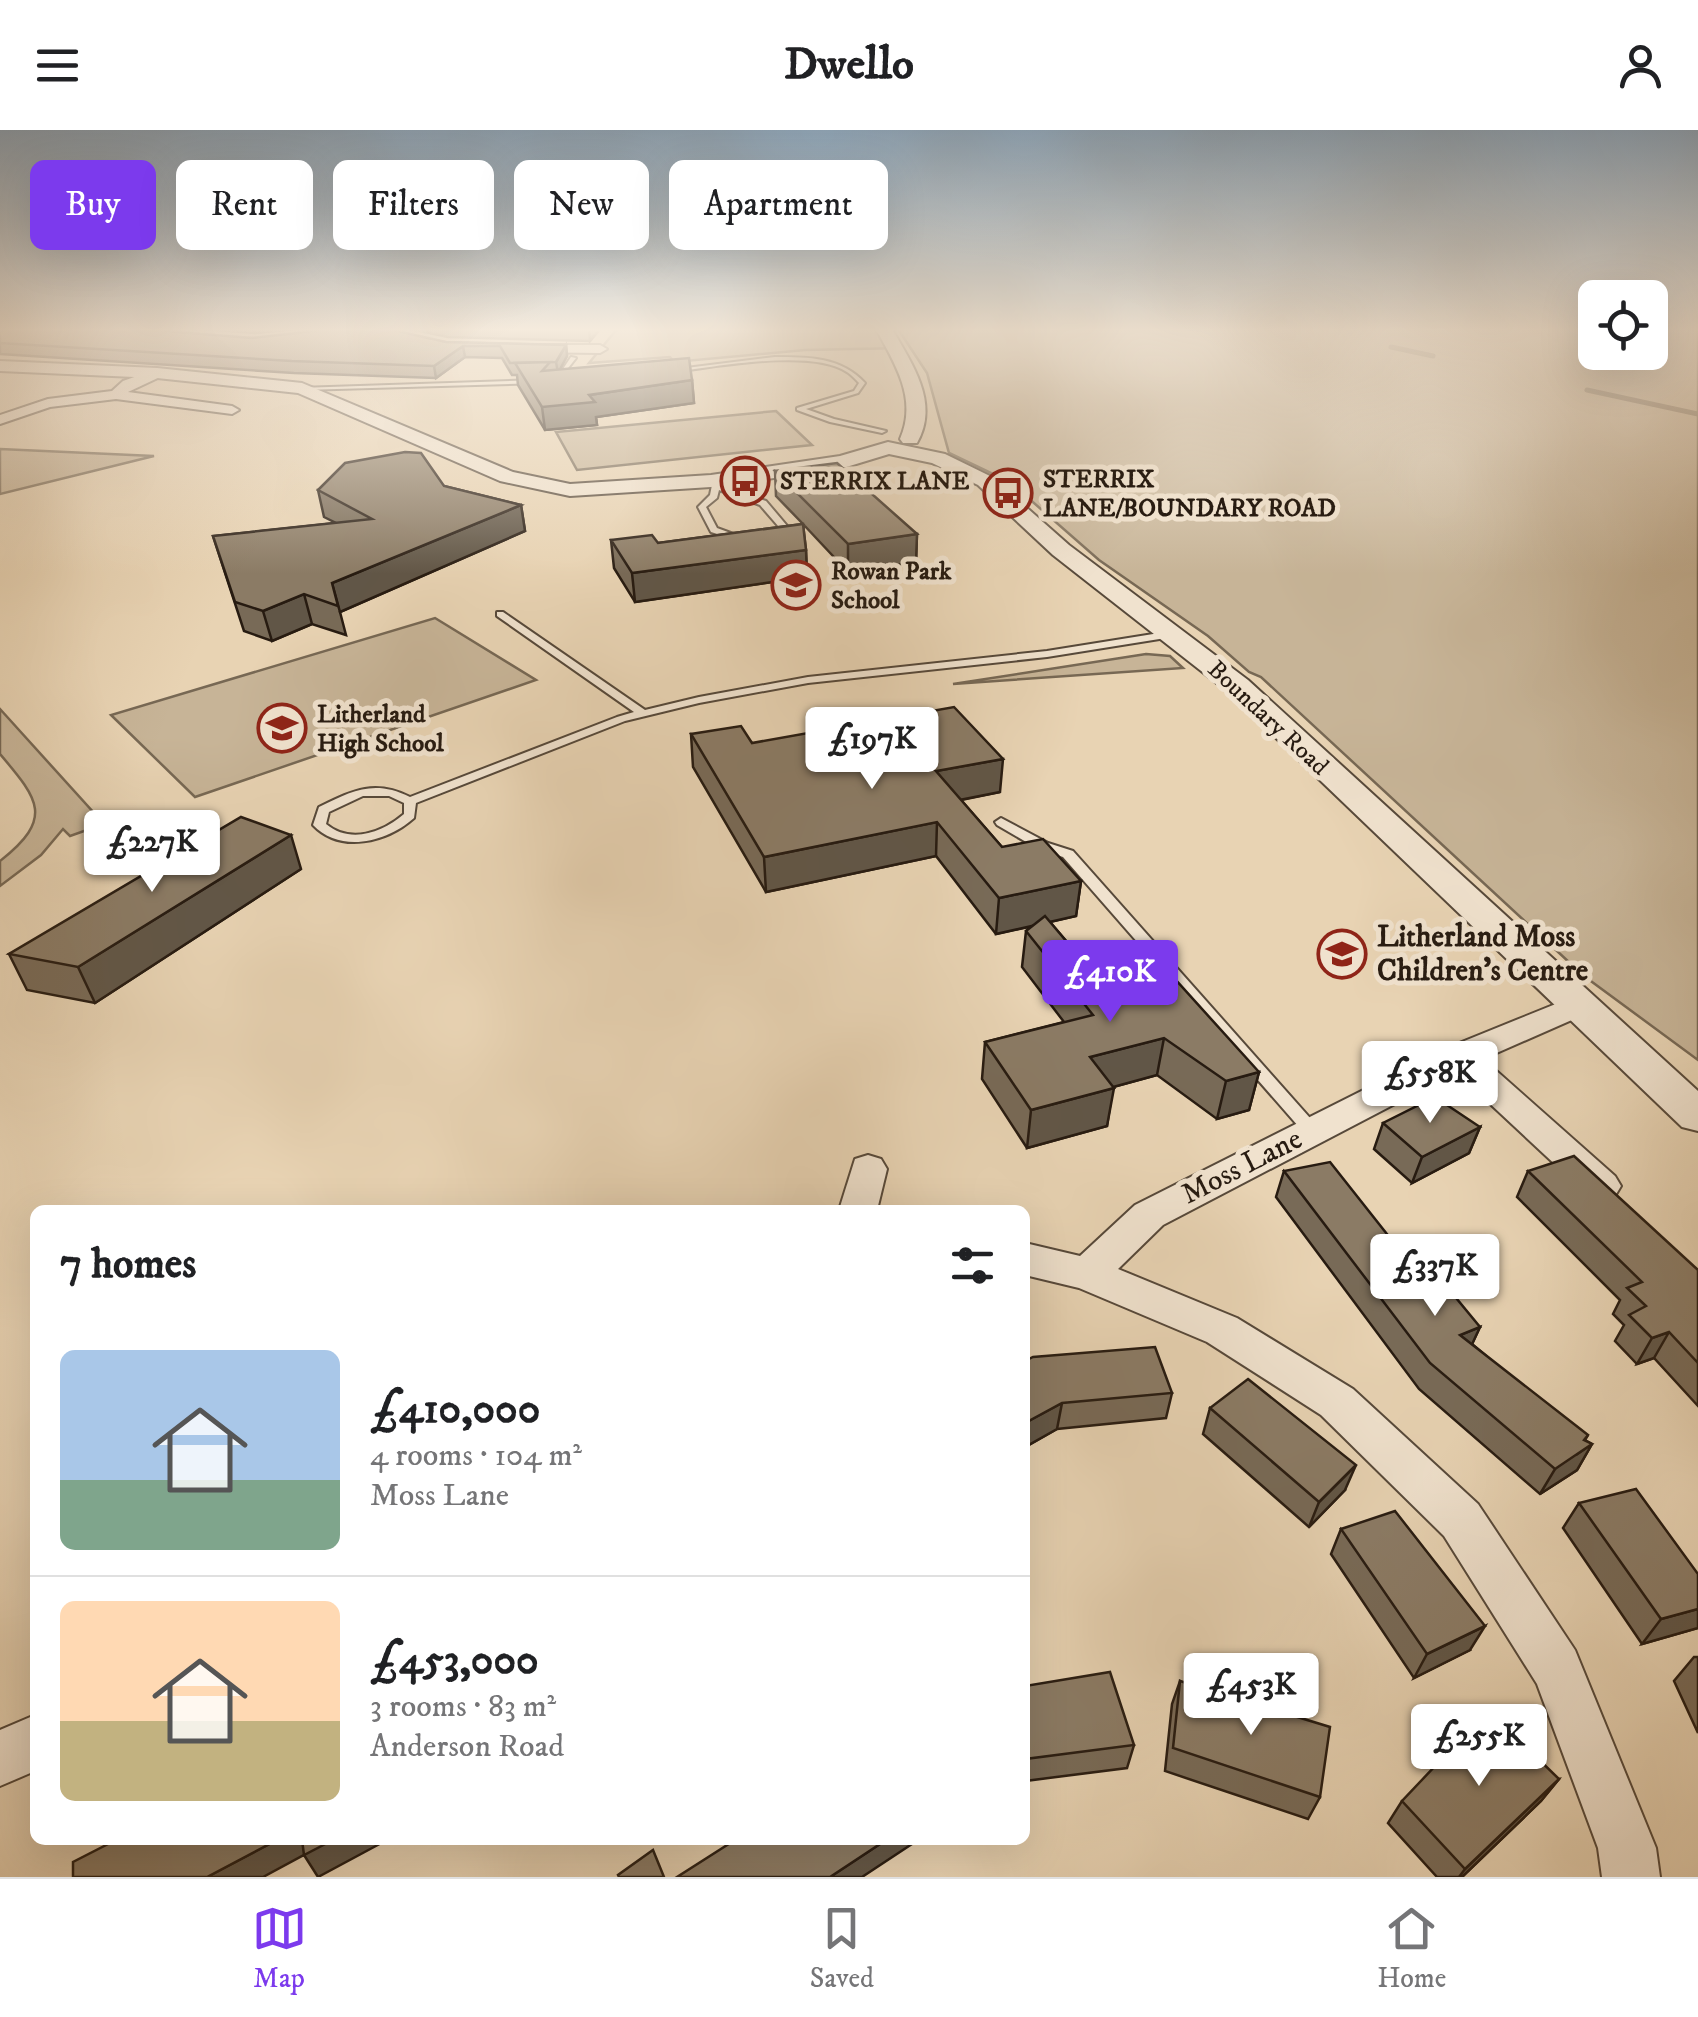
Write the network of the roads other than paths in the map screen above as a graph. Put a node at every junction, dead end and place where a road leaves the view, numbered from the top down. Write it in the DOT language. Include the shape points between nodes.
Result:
graph roads {
  1 [pos="27,411"];
  2 [pos="204,411"];
  3 [pos="354,411"];
  4 [pos="805,411"];
  5 [pos="915,411"];
  6 [pos="185,418"];
  7 [pos="915,418"];
  8 [pos="1,420"];
  9 [pos="832,421"];
  10 [pos="910,439"];
  11 [pos="856,440"];
  12 [pos="886,440"];
  13 [pos="938,458"];
  14 [pos="819,465"];
  15 [pos="713,484"];
  16 [pos="500,614"];
  17 [pos="1172,634"];
  18 [pos="644,714"];
  19 [pos="410,801"];
  20 [pos="1001,822"];
  21 [pos="1578,1005"];
  22 [pos="1458,1056"];
  23 [pos="1698,1090"];
  24 [pos="1698,1116"];
  25 [pos="1312,1131"];
  26 [pos="868,1169"];
  27 [pos="859,1205"];
  28 [pos="1625,1207"];
  29 [pos="1030,1261"];
  30 [pos="1087,1274"];
  31 [pos="30,1745"];
  32 [pos="0,1760"];
  33 [pos="1632,1877"];
  1 -- 8 [label="street"];
  2 -- 6 [label="street"];
  3 -- 15 [label="street" via="538,487"];
  4 -- 9 [label="lane"];
  5 -- 7 [label="street"];
  7 -- 10 [label="street"];
  7 -- 12 [label="street"];
  9 -- 11 [label="lane"];
  9 -- 12 [label="lane"];
  10 -- 12 [label="street" via="903,446"];
  10 -- 13 [label="street, Boundary Road"];
  11 -- 12 [label="street, Boundary Road" via="870,447"];
  11 -- 14 [label="street"];
  12 -- 13 [label="street, Boundary Road"];
  12 -- 14 [label="street"];
  13 -- 17 [label="street, Boundary Road" via="985,482"];
  14 -- 15 [label="street"];
  15 -- 15 [label="lane" via="762,503 782,532 736,539 714,530 702,507 714,496"];
  16 -- 18 [label="lane"];
  17 -- 18 [label="lane" via="808,680"];
  17 -- 21 [label="street, Boundary Road" via="1238,686"];
  18 -- 19 [label="lane"];
  19 -- 19 [label="lane" via="404,823 379,834 335,836 319,826 323,810 346,796 391,792"];
  20 -- 25 [label="lane" via="1068,854"];
  21 -- 22 [label="street, Moss Lane"];
  21 -- 23 [label="street, Boundary Road"];
  21 -- 24 [label="street, Boundary Road"];
  22 -- 25 [label="street, Moss Lane"];
  22 -- 28 [label="street"];
  25 -- 30 [label="street, Moss Lane" via="1150,1215"];
  26 -- 27 [label="street"];
  29 -- 30 [label="street"];
  30 -- 33 [label="street" via="1222,1330 1337,1402 1461,1520 1558,1668"];
  31 -- 32 [label="street"];
}
